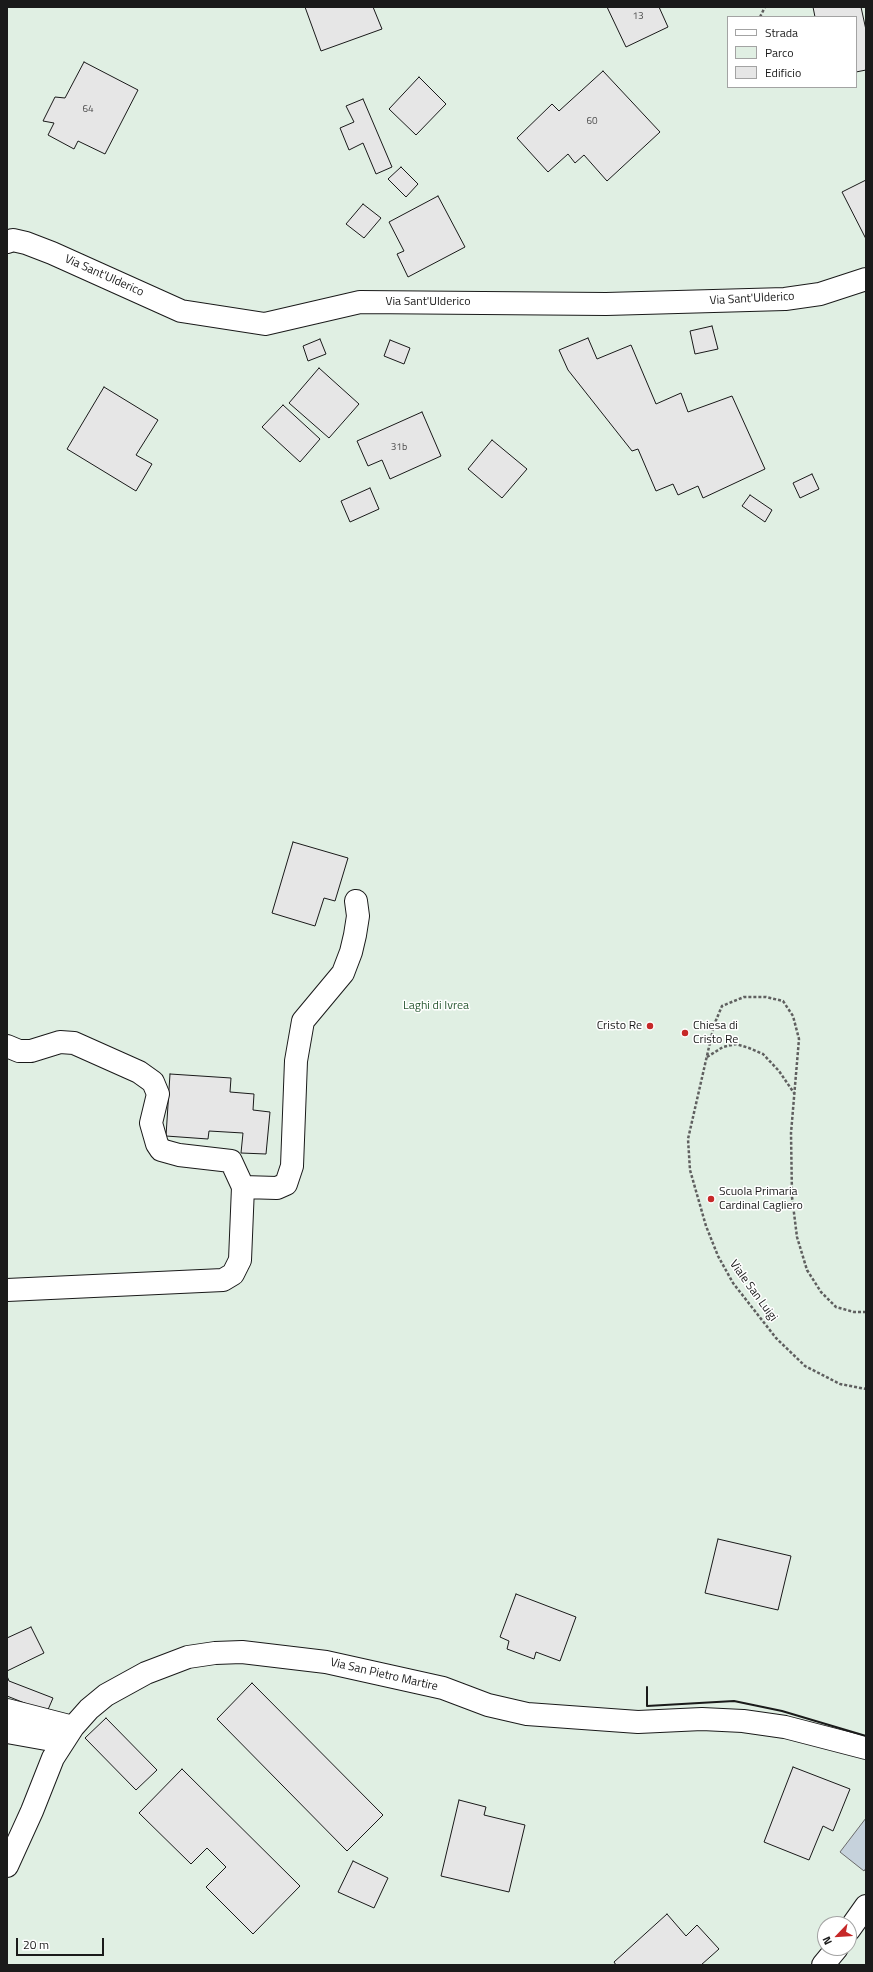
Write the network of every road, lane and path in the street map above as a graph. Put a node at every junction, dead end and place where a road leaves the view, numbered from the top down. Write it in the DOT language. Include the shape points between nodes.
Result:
graph roads {
  1 [pos="766,7"];
  2 [pos="761,16"];
  3 [pos="7,242"];
  4 [pos="866,279"];
  5 [pos="356,901"];
  6 [pos="7,1046"];
  7 [pos="706,1058"];
  8 [pos="795,1094"];
  9 [pos="243,1187"];
  10 [pos="7,1290"];
  11 [pos="866,1312"];
  12 [pos="866,1390"];
  13 [pos="7,1710"];
  14 [pos="7,1732"];
  15 [pos="68,1735"];
  16 [pos="866,1748"];
  17 [pos="7,1866"];
  18 [pos="866,1906"];
  19 [pos="857,1919"];
  20 [pos="830,1956"];
  21 [pos="823,1965"];
  1 -- 2 [label="path"];
  3 -- 4 [label="street, Via Sant'Ulderico" via="13,240 26,243 52,253 181,311 265,324 360,302 606,304 785,299 820,294"];
  5 -- 9 [label="street" via="358,916 355,935 343,973 302,1021 296,1061 292,1166 286,1184 277,1188"];
  6 -- 9 [label="street" via="19,1051 32,1051 60,1042 74,1043 139,1072 153,1082 158,1094 151,1123 161,1150 179,1155 231,1161"];
  7 -- 8 [label="path" via="723,1047 736,1044 749,1048 763,1054"];
  7 -- 8 [label="path, Viale San Luigi" via="714,1025 722,1006 744,997 783,1001 793,1016 799,1039"];
  7 -- 12 [label="path, Viale San Luigi" via="688,1139 690,1170 695,1190 718,1256 754,1312 805,1366 840,1384"];
  8 -- 11 [label="path, Viale San Luigi" via="792,1197 797,1237 807,1270 821,1292 836,1307"];
  9 -- 10 [label="street" via="240,1260 233,1274 223,1280"];
  13 -- 15 [label="street"];
  14 -- 15 [label="street"];
  15 -- 16 [label="street, Via San Pietro Martire" via="89,1709 106,1695 146,1673 188,1657 242,1652 326,1662 403,1678 443,1688 488,1705 527,1714 638,1722 702,1719 743,1721 785,1728"];
  15 -- 17 [label="street, Via San Pietro Martire" via="53,1758"];
  18 -- 19 [label="street"];
  20 -- 21 [label="street"];
}
